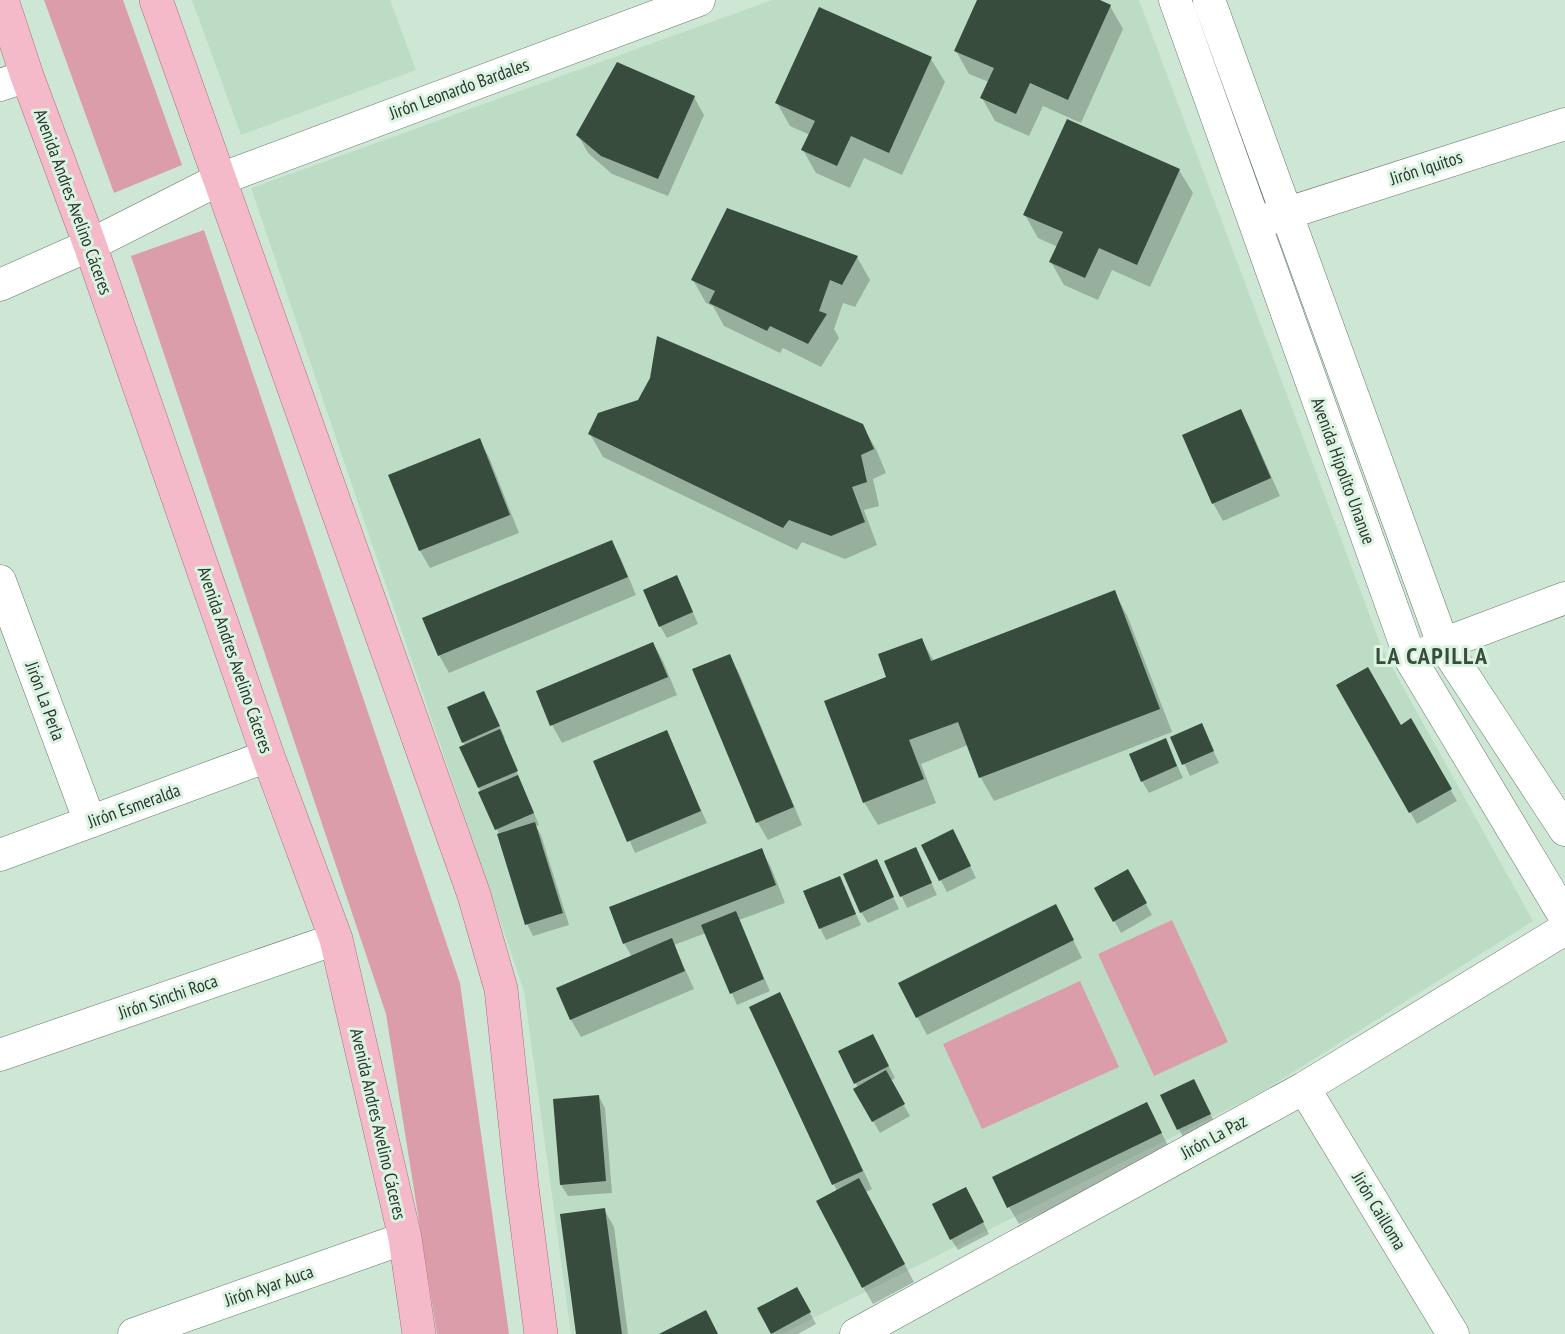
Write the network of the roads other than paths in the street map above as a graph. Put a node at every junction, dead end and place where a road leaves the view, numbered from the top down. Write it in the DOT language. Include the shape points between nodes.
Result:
graph roads {
  1 [pos="2,0"];
  2 [pos="156,0"];
  3 [pos="699,0"];
  4 [pos="1174,0"];
  5 [pos="1209,0"];
  6 [pos="13,80"];
  7 [pos="1565,124"];
  8 [pos="220,179"];
  9 [pos="1287,213"];
  10 [pos="1255,224"];
  11 [pos="90,245"];
  12 [pos="0,285"];
  13 [pos="0,581"];
  14 [pos="1565,598"];
  15 [pos="1443,644"];
  16 [pos="1411,660"];
  17 [pos="268,756"];
  18 [pos="90,822"];
  19 [pos="1565,830"];
  20 [pos="0,855"];
  21 [pos="1565,917"];
  22 [pos="1565,928"];
  23 [pos="336,939"];
  24 [pos="0,1055"];
  25 [pos="1304,1088"];
  26 [pos="405,1238"];
  27 [pos="134,1334"];
  28 [pos="419,1334"];
  29 [pos="541,1334"];
  30 [pos="856,1334"];
  31 [pos="1454,1334"];
  1 -- 6 [label="main road, Avenida Andres Avelino Cáceres"];
  2 -- 8 [label="main road"];
  3 -- 8 [label="street, Jirón Leonardo Bardales"];
  4 -- 10 [label="street, Avenida Hipolito Unanue"];
  5 -- 9 [label="street, Avenida Hipolito Unanue"];
  6 -- 11 [label="main road, Avenida Andres Avelino Cáceres"];
  7 -- 9 [label="street, Jirón Iquitos"];
  8 -- 11 [label="street, Jirón Leonardo Bardales"];
  8 -- 29 [label="main road" via="470,884 501,989"];
  9 -- 10 [label="street, Jirón Iquitos"];
  9 -- 15 [label="street, Avenida Hipolito Unanue"];
  10 -- 16 [label="street, Avenida Hipolito Unanue"];
  11 -- 12 [label="street, Jirón Leonardo Bardales"];
  11 -- 17 [label="main road, Avenida Andres Avelino Cáceres"];
  13 -- 18 [label="street, Jirón La Perla"];
  14 -- 15 [label="street"];
  15 -- 16 [label="street"];
  15 -- 19 [label="street, Avenida Hipolito Unanue"];
  16 -- 21 [label="street, Avenida Hipolito Unanue"];
  17 -- 18 [label="street, Jirón Esmeralda"];
  17 -- 23 [label="main road, Avenida Andres Avelino Cáceres"];
  18 -- 20 [label="street, Jirón Esmeralda"];
  22 -- 25 [label="street, Jirón La Paz"];
  23 -- 24 [label="street, Jirón Sinchi Roca"];
  23 -- 26 [label="main road, Avenida Andres Avelino Cáceres"];
  25 -- 30 [label="street, Jirón La Paz"];
  25 -- 31 [label="street, Jirón Cailloma"];
  26 -- 27 [label="street, Jirón Ayar Auca"];
  26 -- 28 [label="main road, Avenida Andres Avelino Cáceres"];
}
